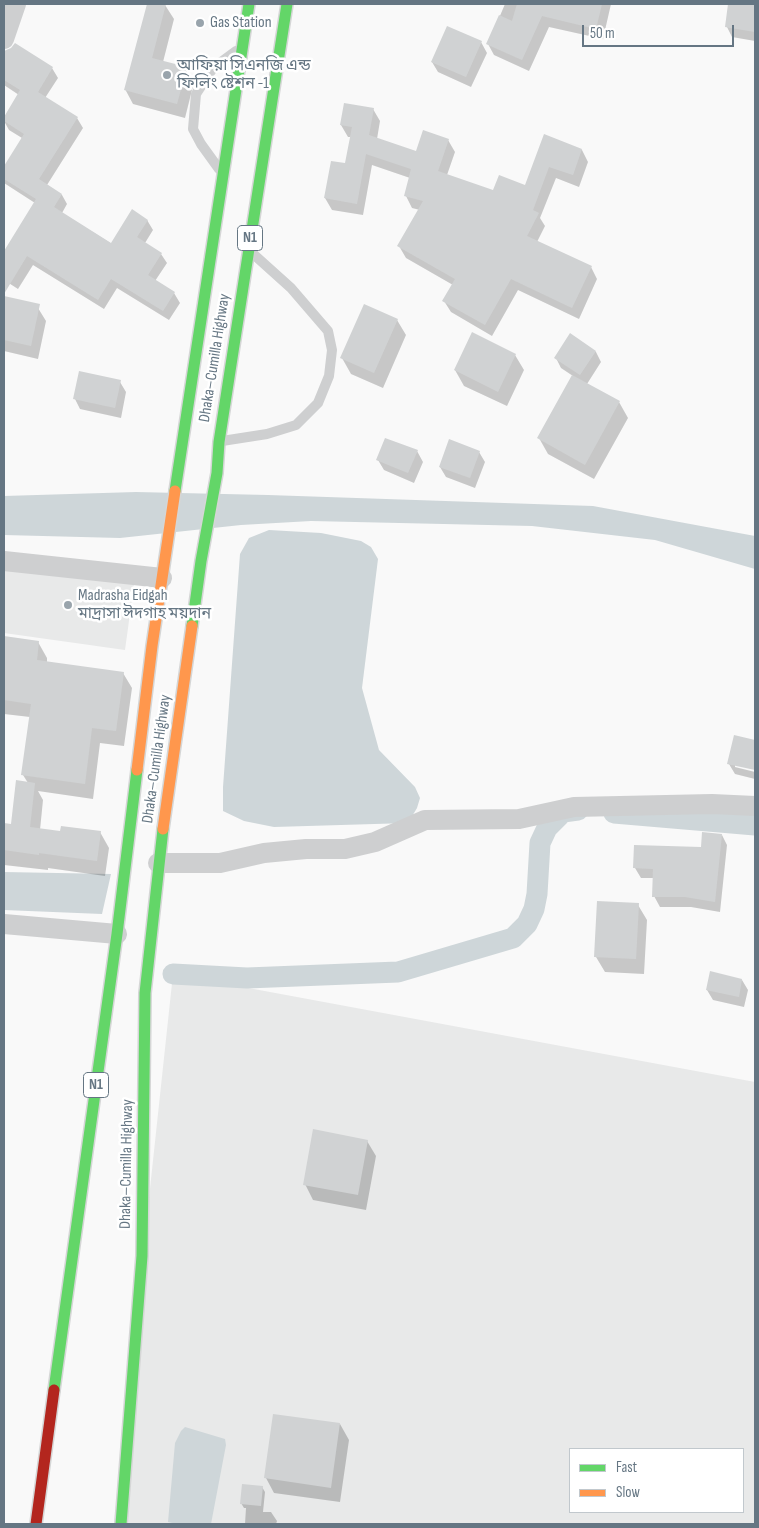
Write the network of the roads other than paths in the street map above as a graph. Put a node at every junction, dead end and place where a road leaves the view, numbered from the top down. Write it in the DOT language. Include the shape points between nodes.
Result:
graph roads {
  1 [pos="16,4"];
  2 [pos="249,4"];
  3 [pos="287,4"];
  4 [pos="4,39"];
  5 [pos="243,46"];
  6 [pos="224,176"];
  7 [pos="248,250"];
  8 [pos="219,442"];
  9 [pos="4,561"];
  10 [pos="162,578"];
  11 [pos="755,806"];
  12 [pos="158,863"];
  13 [pos="4,924"];
  14 [pos="117,934"];
  15 [pos="36,1524"];
  16 [pos="121,1524"];
  1 -- 4 [label="street"];
  2 -- 5 [label="highway, Dhaka–Cumilla Highway / N1"];
  3 -- 7 [label="highway, Dhaka–Cumilla Highway / N1"];
  5 -- 6 [label="highway, Dhaka–Cumilla Highway / N1"];
  5 -- 6 [label="lane" via="213,68 196,94 193,129"];
  6 -- 10 [label="highway, Dhaka–Cumilla Highway / N1"];
  7 -- 8 [label="highway, Dhaka–Cumilla Highway / N1"];
  7 -- 8 [label="lane" via="291,288 328,331 332,350 329,376 318,403 296,426"];
  8 -- 12 [label="highway, Dhaka–Cumilla Highway / N1"];
  9 -- 10 [label="street"];
  10 -- 14 [label="highway, Dhaka–Cumilla Highway / N1"];
  11 -- 12 [label="street" via="574,807 519,819 425,820 375,842 345,849 264,853 220,863"];
  12 -- 16 [label="highway, Dhaka–Cumilla Highway / N1" via="145,993 142,1256"];
  13 -- 14 [label="street"];
  14 -- 15 [label="highway, Dhaka–Cumilla Highway / N1"];
}
